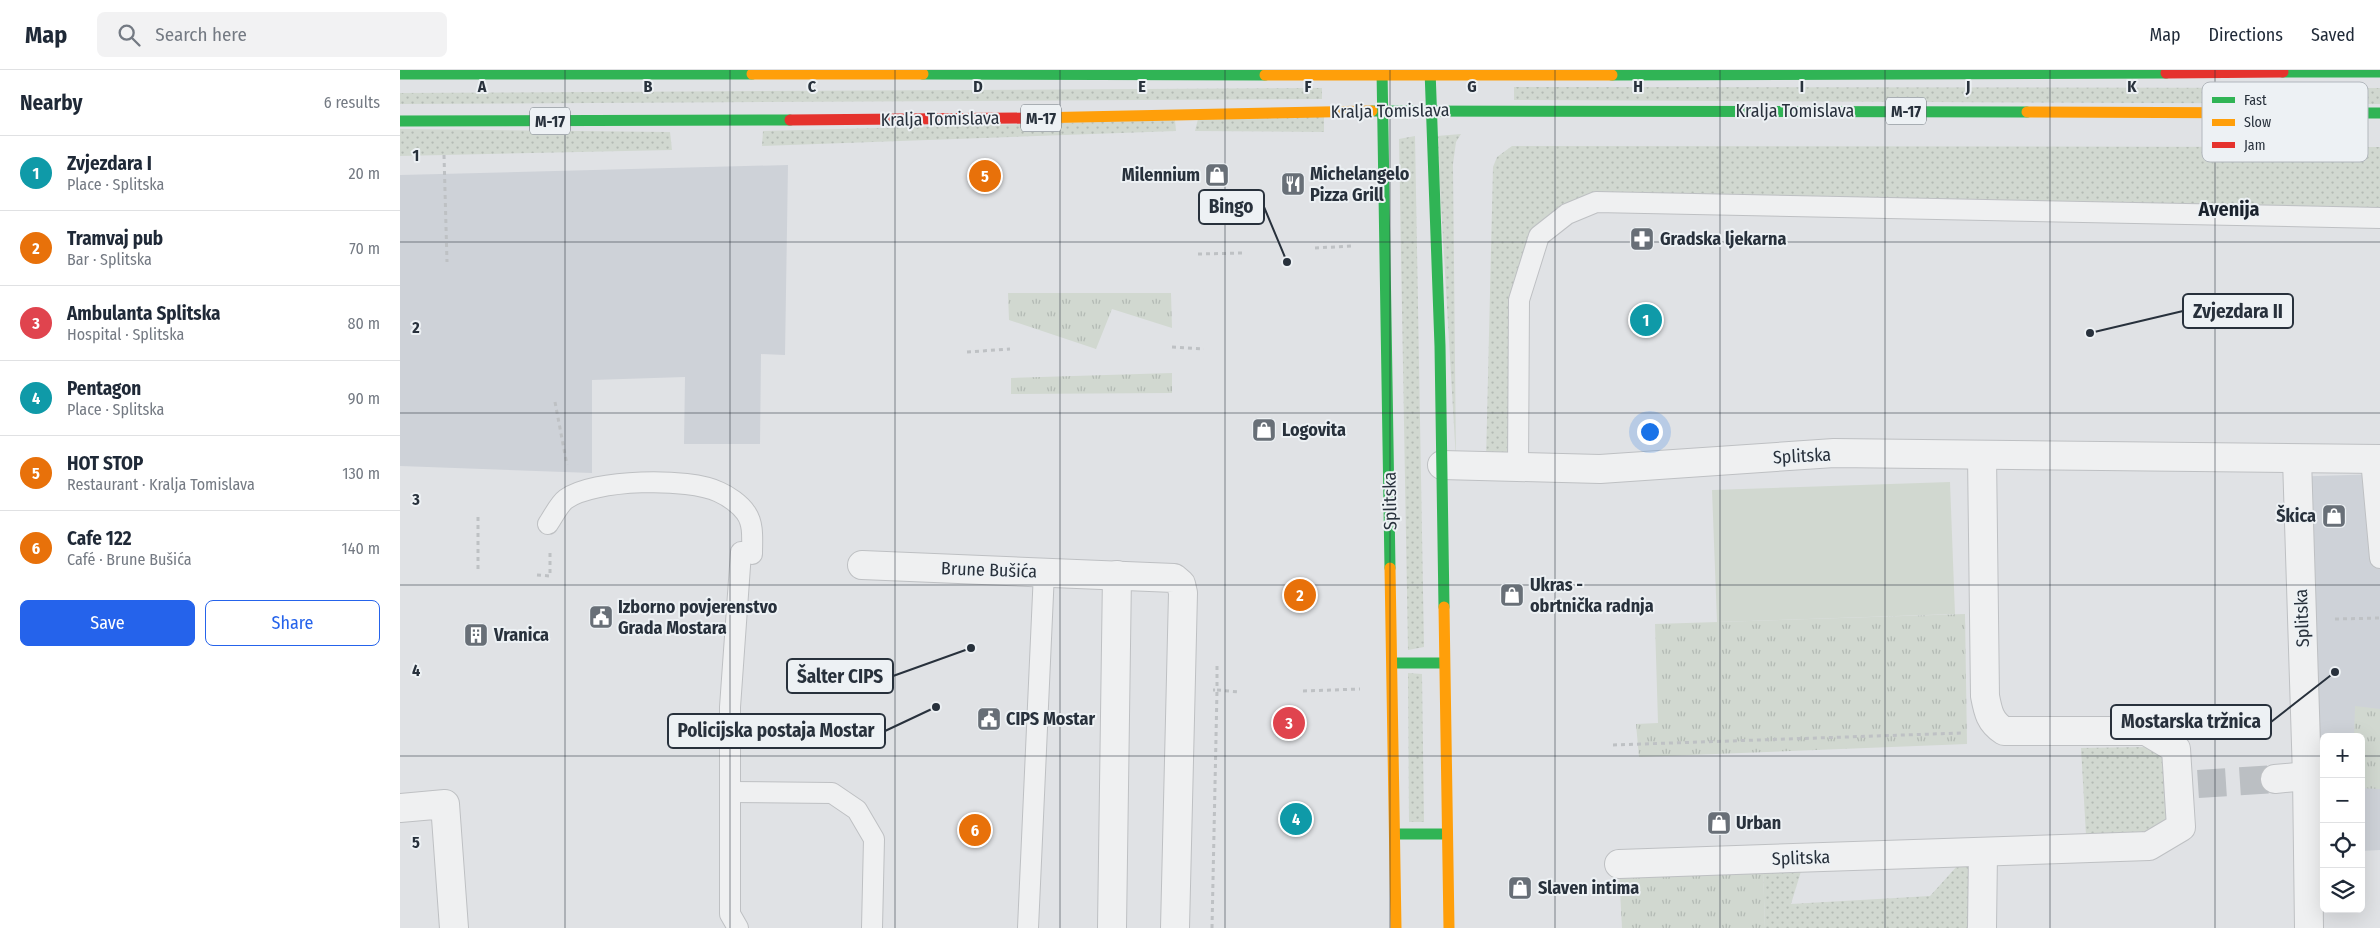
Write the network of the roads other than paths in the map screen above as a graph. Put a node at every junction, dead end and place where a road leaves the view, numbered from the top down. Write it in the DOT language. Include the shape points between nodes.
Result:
graph roads {
  1 [pos="2124,71"];
  2 [pos="718,72"];
  3 [pos="1382,72"];
  4 [pos="1430,72"];
  5 [pos="2380,72"];
  6 [pos="400,74"];
  7 [pos="1432,110"];
  8 [pos="1381,111"];
  9 [pos="2202,112"];
  10 [pos="400,121"];
  11 [pos="2380,218"];
  12 [pos="1982,455"];
  13 [pos="2297,459"];
  14 [pos="2376,459"];
  15 [pos="1442,465"];
  16 [pos="1518,467"];
  17 [pos="548,524"];
  18 [pos="2380,558"];
  19 [pos="862,564"];
  20 [pos="1044,572"];
  21 [pos="1117,575"];
  22 [pos="1393,663"];
  23 [pos="1444,663"];
  24 [pos="2307,776"];
  25 [pos="2275,779"];
  26 [pos="730,792"];
  27 [pos="400,808"];
  28 [pos="1395,834"];
  29 [pos="1447,834"];
  30 [pos="1983,853"];
  31 [pos="1619,864"];
  32 [pos="454,928"];
  33 [pos="738,928"];
  34 [pos="872,928"];
  35 [pos="1028,928"];
  36 [pos="1112,928"];
  37 [pos="1175,928"];
  38 [pos="1396,928"];
  39 [pos="1449,928"];
  40 [pos="1982,928"];
  41 [pos="2309,928"];
  1 -- 4 [label="main road, Kralja Tomislava / M-17"];
  1 -- 5 [label="main road, Kralja Tomislava / M-17"];
  2 -- 3 [label="main road, Kralja Tomislava / M-17"];
  2 -- 6 [label="main road, Kralja Tomislava / M-17"];
  3 -- 4 [label="main road, Kralja Tomislava / M-17"];
  3 -- 8 [label="main road, Splitska"];
  4 -- 7 [label="main road"];
  7 -- 8 [label="main road, Kralja Tomislava / M-17"];
  7 -- 9 [label="main road, Kralja Tomislava / M-17"];
  7 -- 15 [label="main road"];
  8 -- 10 [label="main road, Kralja Tomislava / M-17" via="900,120"];
  8 -- 22 [label="main road, Splitska"];
  11 -- 16 [label="lane" via="1596,202 1567,214 1538,236 1519,300"];
  12 -- 13 [label="street, Splitska"];
  12 -- 16 [label="street, Splitska" via="1834,453 1600,469"];
  12 -- 30 [label="street, Splitska" via="1985,696 1987,711 1994,724 2004,731 2146,730 2176,749 2188,785 2181,827 2149,846"];
  13 -- 14 [label="street, Splitska"];
  13 -- 24 [label="street, Splitska"];
  14 -- 18 [label="lane, Splitska"];
  15 -- 16 [label="street, Splitska"];
  15 -- 23 [label="main road"];
  17 -- 26 [label="lane" via="565,499 608,484 673,483 702,487 719,492 745,511 751,522 730,707"];
  19 -- 20 [label="street, Brune Bušića"];
  20 -- 21 [label="street, Brune Bušića"];
  20 -- 35 [label="lane"];
  21 -- 36 [label="street"];
  21 -- 37 [label="street, Brune Bušića" via="1174,578 1181,584 1183,593"];
  22 -- 23 [label="main road"];
  22 -- 28 [label="main road, Splitska"];
  23 -- 29 [label="main road"];
  24 -- 25 [label="street"];
  24 -- 41 [label="street, Splitska"];
  26 -- 33 [label="lane" via="730,914"];
  26 -- 34 [label="lane" via="832,793 857,810 874,838"];
  27 -- 32 [label="street" via="445,804"];
  28 -- 29 [label="main road"];
  28 -- 38 [label="main road, Splitska"];
  29 -- 39 [label="main road"];
  30 -- 31 [label="street, Splitska"];
  30 -- 40 [label="street"];
}
